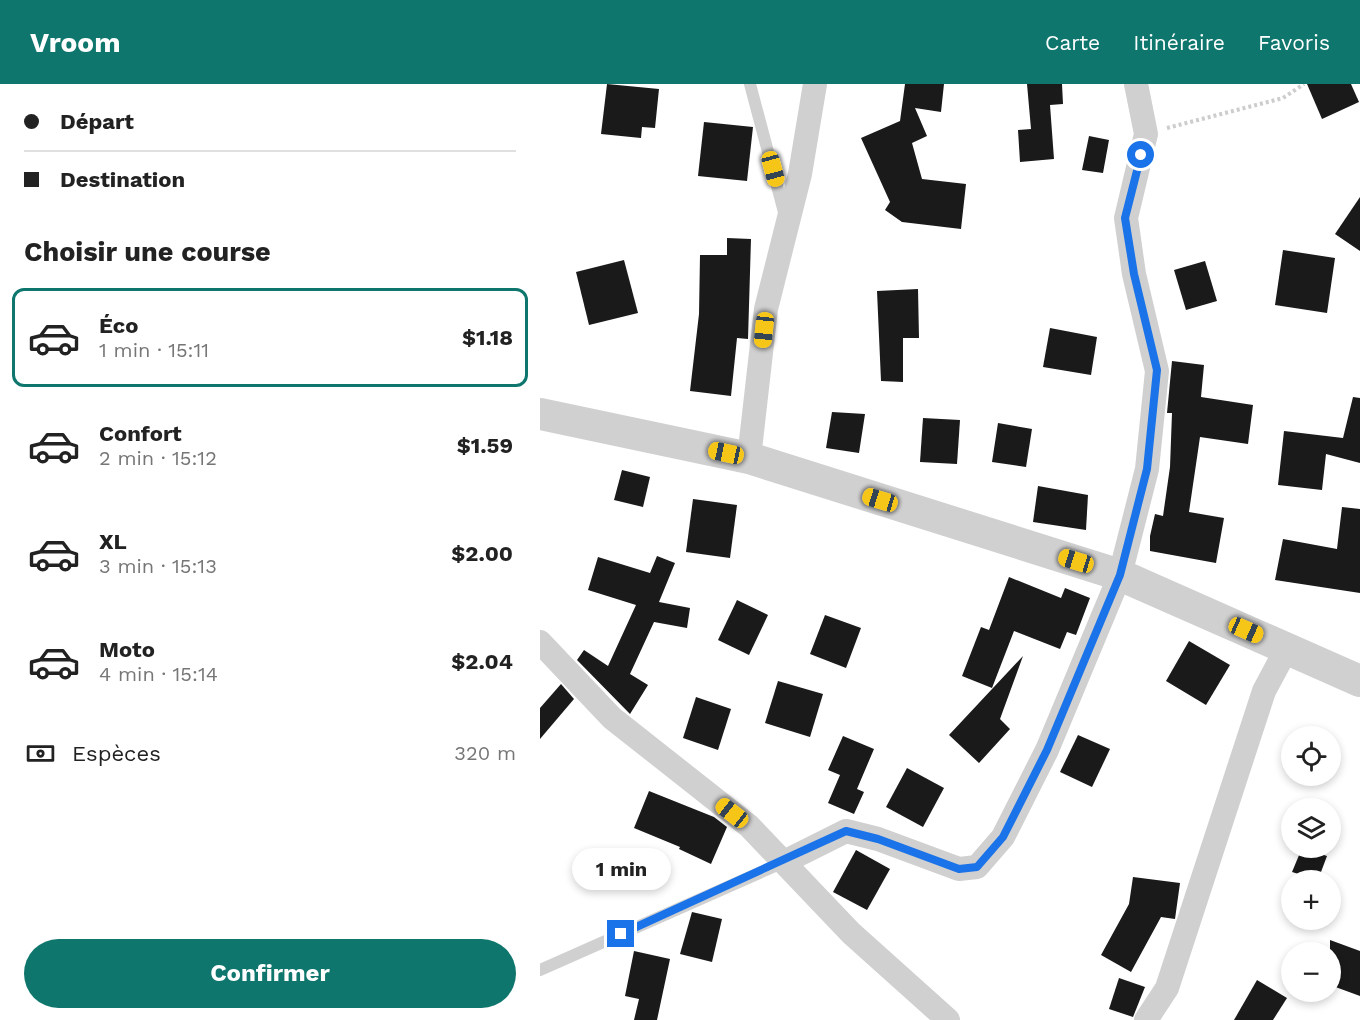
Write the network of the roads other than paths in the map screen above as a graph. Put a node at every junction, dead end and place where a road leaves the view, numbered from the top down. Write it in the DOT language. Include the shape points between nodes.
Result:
graph roads {
  1 [pos="750,84"];
  2 [pos="814,84"];
  3 [pos="1136,84"];
  4 [pos="788,226"];
  5 [pos="540,414"];
  6 [pos="749,458"];
  7 [pos="1120,575"];
  8 [pos="540,642"];
  9 [pos="1287,648"];
  10 [pos="1356,677"];
  11 [pos="784,862"];
  12 [pos="540,970"];
  13 [pos="948,1020"];
  14 [pos="1146,1020"];
  1 -- 4 [label="lane"];
  2 -- 4 [label="street"];
  3 -- 7 [label="street" via="1146,134 1125,218 1157,370 1147,469"];
  4 -- 6 [label="street" via="766,309"];
  5 -- 6 [label="street"];
  6 -- 7 [label="street"];
  7 -- 9 [label="street"];
  7 -- 11 [label="street" via="1047,750 1003,837 977,867 959,869 846,831"];
  8 -- 11 [label="street" via="612,718 749,826"];
  9 -- 10 [label="street"];
  9 -- 14 [label="street" via="1264,691 1167,988"];
  11 -- 12 [label="lane"];
  11 -- 13 [label="street" via="852,933"];
}
